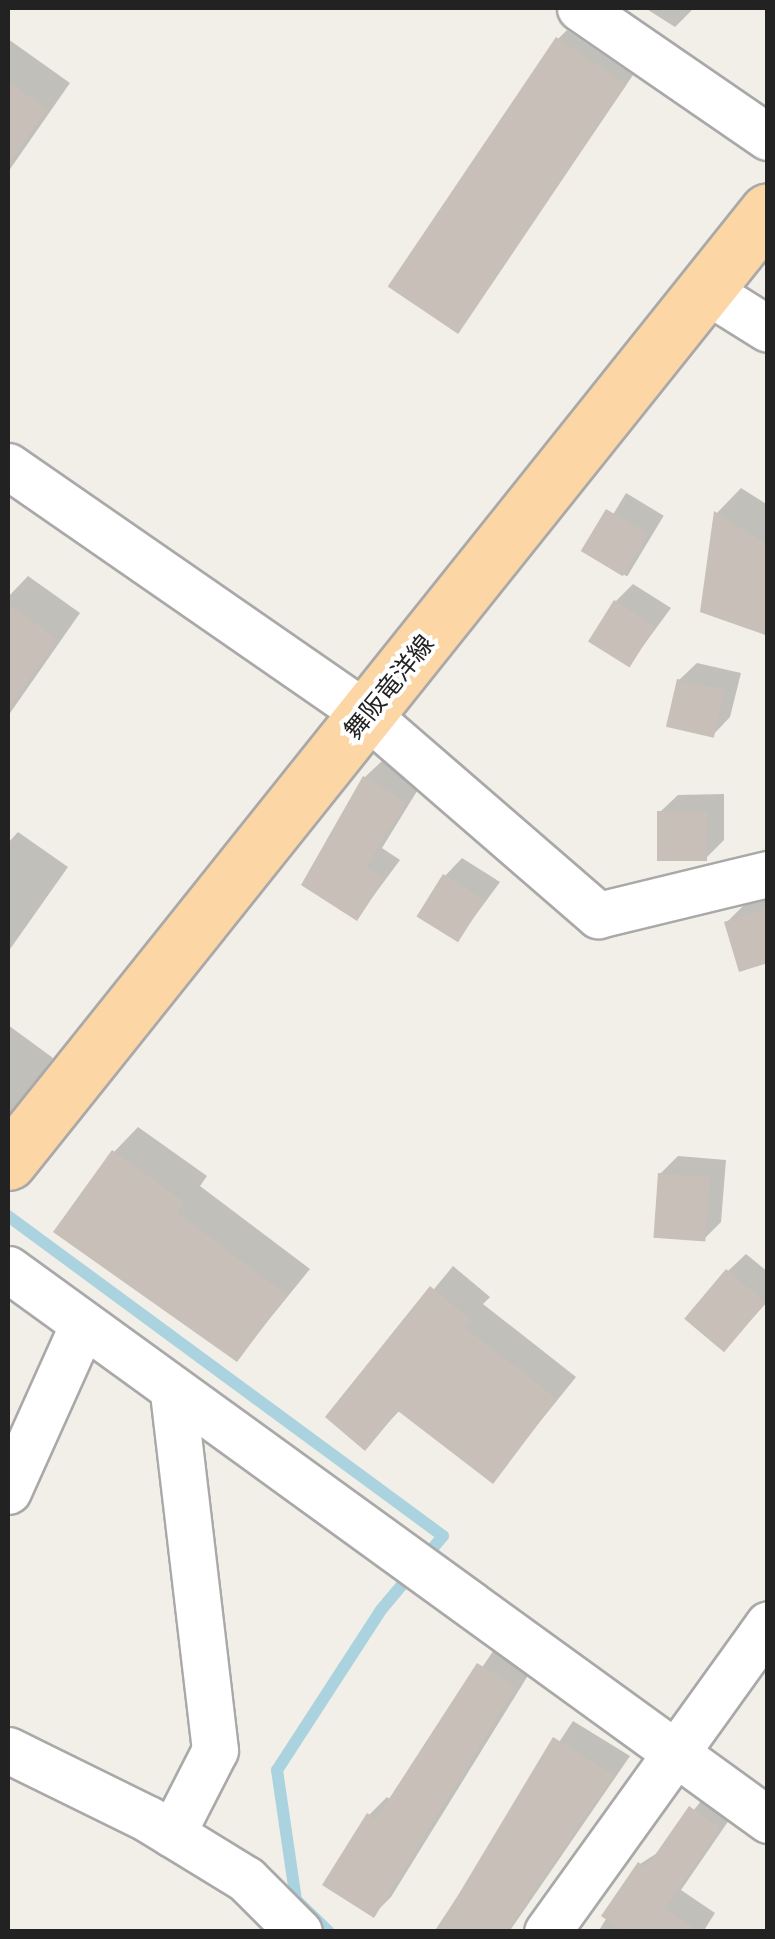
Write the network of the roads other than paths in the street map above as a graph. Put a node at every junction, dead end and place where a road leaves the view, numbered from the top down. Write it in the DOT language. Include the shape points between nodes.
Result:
graph roads {
  1 [pos="580,8"];
  2 [pos="768,137"];
  3 [pos="768,210"];
  4 [pos="704,290"];
  5 [pos="768,330"];
  6 [pos="8,466"];
  7 [pos="366,715"];
  8 [pos="768,874"];
  9 [pos="8,1162"];
  10 [pos="8,1269"];
  11 [pos="83,1324"];
  12 [pos="174,1391"];
  13 [pos="8,1491"];
  14 [pos="768,1624"];
  15 [pos="8,1750"];
  16 [pos="674,1753"];
  17 [pos="768,1820"];
  18 [pos="172,1834"];
  19 [pos="299,1932"];
  20 [pos="547,1932"];
  1 -- 2 [label="street"];
  3 -- 4 [label="main road, 舞阪竜洋線"];
  4 -- 5 [label="street"];
  4 -- 7 [label="main road, 舞阪竜洋線"];
  6 -- 7 [label="street"];
  7 -- 8 [label="street" via="598,915"];
  7 -- 9 [label="main road, 舞阪竜洋線"];
  10 -- 11 [label="street"];
  11 -- 12 [label="street"];
  11 -- 13 [label="street"];
  12 -- 16 [label="street"];
  12 -- 18 [label="street" via="216,1750"];
  14 -- 16 [label="street"];
  15 -- 18 [label="street"];
  16 -- 17 [label="street"];
  16 -- 20 [label="street"];
  18 -- 19 [label="street" via="246,1879"];
}
